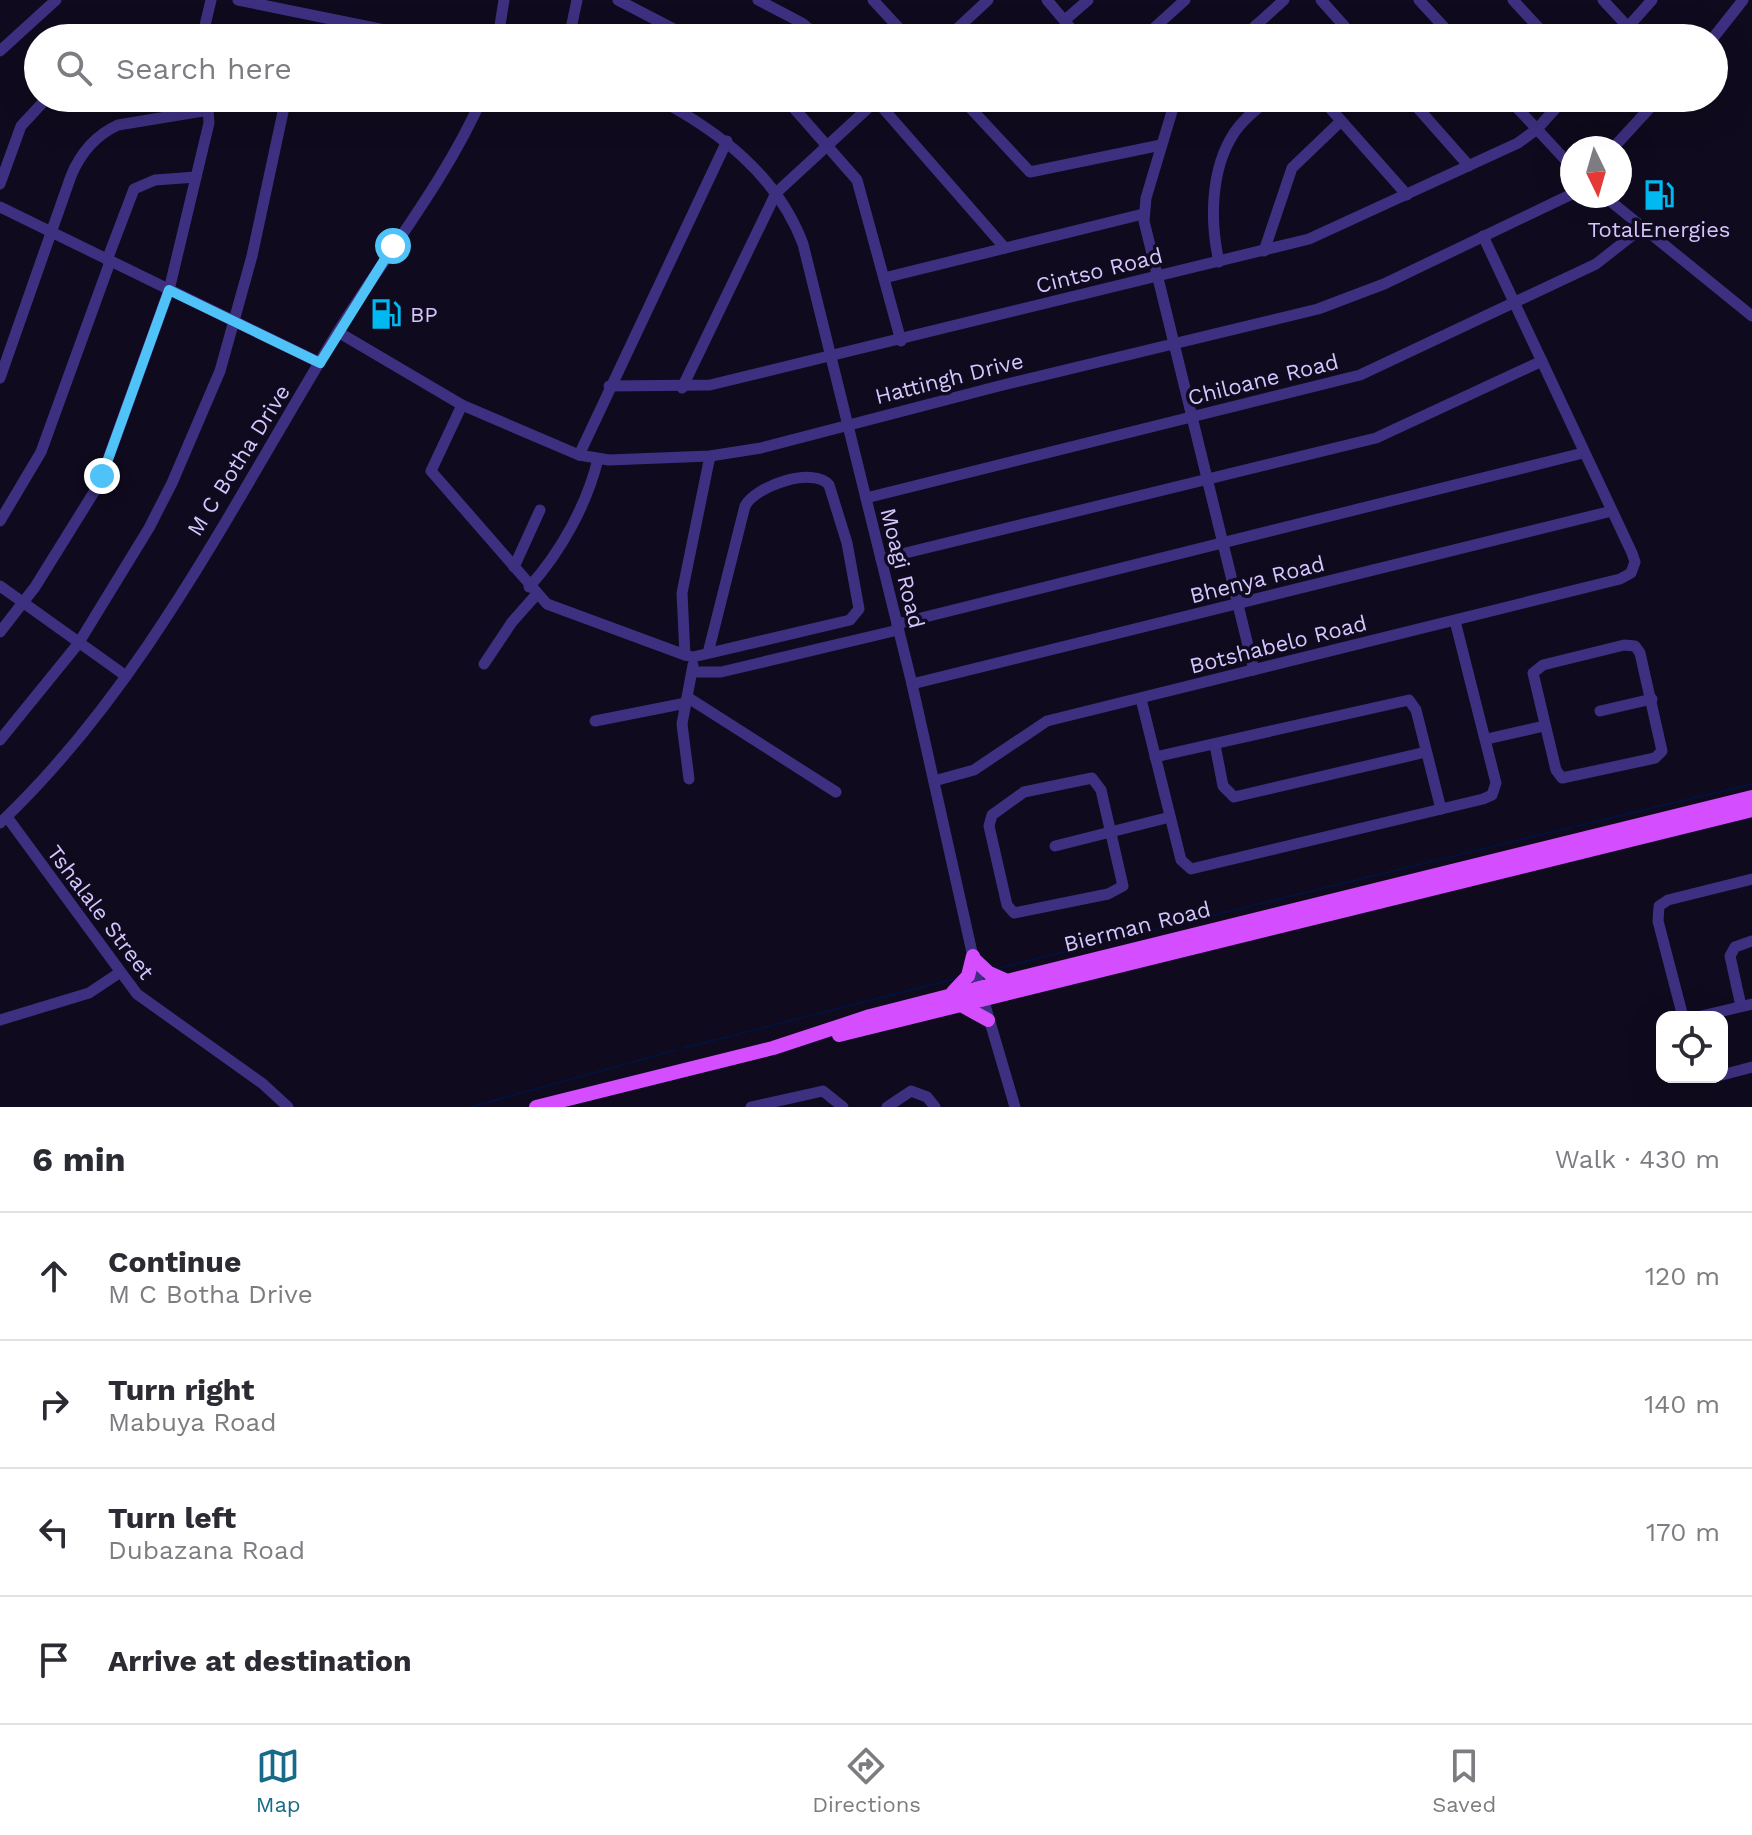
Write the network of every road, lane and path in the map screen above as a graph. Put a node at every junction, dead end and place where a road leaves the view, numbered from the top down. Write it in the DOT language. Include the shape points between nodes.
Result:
graph roads {
  1 [pos="211,0"];
  2 [pos="238,0"];
  3 [pos="504,0"];
  4 [pos="577,0"];
  5 [pos="618,0"];
  6 [pos="758,0"];
  7 [pos="873,0"];
  8 [pos="988,0"];
  9 [pos="1047,0"];
  10 [pos="1088,0"];
  11 [pos="1185,0"];
  12 [pos="1284,0"];
  13 [pos="1321,0"];
  14 [pos="1419,0"];
  15 [pos="1513,0"];
  16 [pos="1603,0"];
  17 [pos="1652,0"];
  18 [pos="1743,0"];
  19 [pos="49,2"];
  20 [pos="885,5"];
  21 [pos="1065,20"];
  22 [pos="27,24"];
  23 [pos="205,24"];
  24 [pos="355,24"];
  25 [pos="500,24"];
  26 [pos="572,24"];
  27 [pos="664,24"];
  28 [pos="803,24"];
  29 [pos="898,24"];
  30 [pos="962,24"];
  31 [pos="1068,24"];
  32 [pos="1158,24"];
  33 [pos="1257,24"];
  34 [pos="1342,24"];
  35 [pos="1441,24"];
  36 [pos="1535,24"];
  37 [pos="1625,24"];
  38 [pos="1631,24"];
  39 [pos="1724,24"];
  40 [pos="24,27"];
  41 [pos="0,51"];
  42 [pos="34,112"];
  43 [pos="174,112"];
  44 [pos="207,112"];
  45 [pos="283,112"];
  46 [pos="474,112"];
  47 [pos="681,112"];
  48 [pos="798,112"];
  49 [pos="862,112"];
  50 [pos="887,112"];
  51 [pos="974,112"];
  52 [pos="1171,112"];
  53 [pos="1255,112"];
  54 [pos="1333,112"];
  55 [pos="1421,112"];
  56 [pos="1521,112"];
  57 [pos="1552,112"];
  58 [pos="1646,112"];
  59 [pos="1341,121"];
  60 [pos="1537,129"];
  61 [pos="1624,136"];
  62 [pos="727,141"];
  63 [pos="828,144"];
  64 [pos="1161,145"];
  65 [pos="1560,154"];
  66 [pos="1469,166"];
  67 [pos="196,177"];
  68 [pos="0,184"];
  69 [pos="776,193"];
  70 [pos="1407,195"];
  71 [pos="1560,200"];
  72 [pos="0,207"];
  73 [pos="1619,208"];
  74 [pos="1143,214"];
  75 [pos="1643,227"];
  76 [pos="51,233"];
  77 [pos="1483,236"];
  78 [pos="1005,248"];
  79 [pos="1264,251"];
  80 [pos="109,261"];
  81 [pos="1219,262"];
  82 [pos="1156,277"];
  83 [pos="884,278"];
  84 [pos="169,290"];
  85 [pos="1514,303"];
  86 [pos="1752,316"];
  87 [pos="234,323"];
  88 [pos="338,332"];
  89 [pos="901,341"];
  90 [pos="1174,344"];
  91 [pos="832,358"];
  92 [pos="1542,361"];
  93 [pos="320,363"];
  94 [pos="0,378"];
  95 [pos="609,386"];
  96 [pos="682,388"];
  97 [pos="462,405"];
  98 [pos="1191,418"];
  99 [pos="849,425"];
  100 [pos="1583,453"];
  101 [pos="579,455"];
  102 [pos="710,456"];
  103 [pos="598,459"];
  104 [pos="1207,479"];
  105 [pos="866,498"];
  106 [pos="540,510"];
  107 [pos="1612,511"];
  108 [pos="0,521"];
  109 [pos="1222,542"];
  110 [pos="881,559"];
  111 [pos="514,567"];
  112 [pos="0,586"];
  113 [pos="532,591"];
  114 [pos="24,603"];
  115 [pos="1237,605"];
  116 [pos="1455,621"];
  117 [pos="898,627"];
  118 [pos="0,632"];
  119 [pos="78,644"];
  120 [pos="708,653"];
  121 [pos="689,656"];
  122 [pos="484,664"];
  123 [pos="1254,670"];
  124 [pos="693,672"];
  125 [pos="126,676"];
  126 [pos="912,684"];
  127 [pos="1141,699"];
  128 [pos="1652,699"];
  129 [pos="686,700"];
  130 [pos="1600,711"];
  131 [pos="595,721"];
  132 [pos="1544,726"];
  133 [pos="1487,739"];
  134 [pos="0,740"];
  135 [pos="1215,745"];
  136 [pos="1426,752"];
  137 [pos="1155,757"];
  138 [pos="689,779"];
  139 [pos="934,781"];
  140 [pos="836,792"];
  141 [pos="1752,797"];
  142 [pos="1441,809"];
  143 [pos="1752,810"];
  144 [pos="1170,817"];
  145 [pos="3,820"];
  146 [pos="1111,832"];
  147 [pos="1055,846"];
  148 [pos="1752,879"];
  149 [pos="1752,941"];
  150 [pos="973,957"];
  151 [pos="119,973"];
  152 [pos="1007,981"];
  153 [pos="982,994"];
  154 [pos="955,1000"];
  155 [pos="1747,1005"];
  156 [pos="1681,1011"];
  157 [pos="1722,1011"];
  158 [pos="0,1020"];
  159 [pos="988,1020"];
  160 [pos="1752,1067"];
  161 [pos="1728,1073"];
  162 [pos="288,1107"];
  163 [pos="536,1107"];
  164 [pos="556,1107"];
  165 [pos="751,1107"];
  166 [pos="843,1107"];
  167 [pos="887,1107"];
  168 [pos="935,1107"];
  169 [pos="1015,1107"];
  1 -- 23 [label="street"];
  2 -- 24 [label="street"];
  3 -- 25 [label="street"];
  4 -- 26 [label="street"];
  5 -- 27 [label="street"];
  6 -- 28 [label="street"];
  7 -- 20 [label="street"];
  8 -- 30 [label="street"];
  9 -- 21 [label="street"];
  10 -- 21 [label="street"];
  11 -- 32 [label="street"];
  12 -- 33 [label="street"];
  13 -- 34 [label="street"];
  14 -- 35 [label="street"];
  15 -- 36 [label="street"];
  16 -- 37 [label="street"];
  17 -- 38 [label="street"];
  18 -- 39 [label="street"];
  19 -- 22 [label="street"];
  20 -- 29 [label="street"];
  21 -- 31 [label="street"];
  40 -- 41 [label="street"];
  42 -- 68 [label="street" via="21,126"];
  43 -- 76 [label="street" via="105,132 76,163"];
  44 -- 67 [label="street"];
  45 -- 87 [label="street"];
  46 -- 88 [label="street, M C Botha Drive"];
  47 -- 62 [label="street, Moagi Road"];
  48 -- 63 [label="street"];
  49 -- 63 [label="street"];
  50 -- 78 [label="street"];
  51 -- 64 [label="street" via="1030,172"];
  52 -- 64 [label="street"];
  53 -- 81 [label="street" via="1236,130 1211,211"];
  54 -- 59 [label="street"];
  55 -- 66 [label="street"];
  56 -- 60 [label="street"];
  57 -- 60 [label="street, Cintso Road"];
  58 -- 61 [label="street"];
  59 -- 70 [label="street"];
  59 -- 79 [label="street" via="1292,168"];
  60 -- 65 [label="street"];
  60 -- 66 [label="street, Cintso Road"];
  62 -- 69 [label="street, Moagi Road"];
  62 -- 95 [label="street"];
  63 -- 69 [label="street"];
  63 -- 83 [label="street" via="861,188"];
  64 -- 74 [label="street"];
  66 -- 70 [label="street, Cintso Road"];
  67 -- 80 [label="street" via="155,180 134,189"];
  67 -- 84 [label="street"];
  69 -- 91 [label="street, Moagi Road" via="803,244"];
  69 -- 96 [label="street"];
  70 -- 79 [label="street, Cintso Road" via="1330,231"];
  71 -- 77 [label="street, Hattingh Drive"];
  72 -- 76 [label="street"];
  73 -- 75 [label="street"];
  74 -- 78 [label="street"];
  74 -- 82 [label="street"];
  75 -- 85 [label="street, Chiloane Road" via="1607,258"];
  75 -- 86 [label="street"];
  76 -- 80 [label="street"];
  76 -- 94 [label="street"];
  77 -- 85 [label="street"];
  77 -- 90 [label="street, Hattingh Drive" via="1337,303"];
  78 -- 83 [label="street"];
  79 -- 81 [label="street, Cintso Road"];
  80 -- 84 [label="street"];
  80 -- 108 [label="street" via="41,452"];
  81 -- 82 [label="street, Cintso Road"];
  82 -- 89 [label="street, Cintso Road"];
  82 -- 90 [label="street"];
  83 -- 89 [label="street"];
  84 -- 87 [label="street"];
  84 -- 114 [label="street" via="99,484"];
  85 -- 92 [label="street"];
  85 -- 98 [label="street, Chiloane Road" via="1360,375"];
  87 -- 93 [label="street"];
  87 -- 119 [label="street" via="220,371 166,496"];
  88 -- 93 [label="street, M C Botha Drive"];
  88 -- 97 [label="street, Hattingh Drive"];
  89 -- 91 [label="street, Cintso Road"];
  90 -- 98 [label="street"];
  90 -- 99 [label="street, Hattingh Drive"];
  91 -- 96 [label="street, Cintso Road"];
  91 -- 99 [label="street, Moagi Road"];
  92 -- 100 [label="street"];
  92 -- 104 [label="street" via="1376,438"];
  93 -- 125 [label="street, M C Botha Drive"];
  95 -- 96 [label="street, Cintso Road"];
  95 -- 101 [label="street"];
  97 -- 101 [label="street, Hattingh Drive"];
  97 -- 111 [label="street" via="431,471"];
  98 -- 104 [label="street"];
  98 -- 105 [label="street, Chiloane Road"];
  99 -- 102 [label="street, Hattingh Drive"];
  99 -- 105 [label="street, Moagi Road"];
  100 -- 107 [label="street"];
  100 -- 109 [label="street"];
  101 -- 103 [label="street, Hattingh Drive"];
  102 -- 103 [label="street, Hattingh Drive"];
  102 -- 121 [label="street" via="682,593"];
  103 -- 113 [label="street" via="583,504"];
  104 -- 109 [label="street"];
  104 -- 110 [label="street"];
  105 -- 110 [label="street, Moagi Road"];
  106 -- 111 [label="street"];
  107 -- 115 [label="street, Bhenya Road"];
  107 -- 116 [label="street, Botshabelo Road" via="1635,562 1631,573"];
  109 -- 115 [label="street"];
  109 -- 117 [label="street"];
  110 -- 117 [label="street, Moagi Road"];
  111 -- 113 [label="street"];
  112 -- 114 [label="street"];
  113 -- 121 [label="street" via="564,612"];
  113 -- 122 [label="street"];
  114 -- 118 [label="street"];
  114 -- 119 [label="street"];
  115 -- 123 [label="street"];
  115 -- 126 [label="street, Bhenya Road"];
  116 -- 123 [label="street, Botshabelo Road"];
  116 -- 133 [label="street"];
  117 -- 124 [label="street" via="721,672"];
  117 -- 126 [label="street, Moagi Road"];
  119 -- 125 [label="street"];
  119 -- 134 [label="street"];
  120 -- 120 [label="street" via="850,620 857,614 847,543 826,481 814,477 784,482 759,490 748,500"];
  120 -- 121 [label="street"];
  121 -- 124 [label="street"];
  123 -- 127 [label="street, Botshabelo Road"];
  124 -- 129 [label="street"];
  125 -- 145 [label="street, M C Botha Drive" via="66,754"];
  126 -- 139 [label="street, Moagi Road"];
  127 -- 137 [label="street"];
  127 -- 139 [label="street, Botshabelo Road" via="1047,721 974,770"];
  128 -- 130 [label="street"];
  128 -- 132 [label="street" via="1662,751 1641,762 1562,778"];
  128 -- 132 [label="street" via="1635,646 1543,665 1533,677"];
  129 -- 131 [label="street"];
  129 -- 138 [label="street" via="682,724"];
  129 -- 140 [label="street"];
  132 -- 133 [label="street"];
  133 -- 142 [label="street" via="1495,791"];
  135 -- 136 [label="street" via="1405,699 1416,710"];
  135 -- 136 [label="street" via="1223,786 1234,797"];
  135 -- 137 [label="street"];
  136 -- 142 [label="street"];
  137 -- 144 [label="street"];
  139 -- 150 [label="street, Moagi Road"];
  141 -- 152 [label="main road, Bierman Road"];
  142 -- 144 [label="street" via="1196,869 1181,860"];
  143 -- 153 [label="main road, Bierman Road"];
  144 -- 146 [label="street"];
  145 -- 151 [label="street, Tshalale Street"];
  146 -- 146 [label="street" via="1121,889 1041,910 1011,911 989,826 996,811 1024,792 1092,778 1101,790"];
  146 -- 147 [label="street"];
  148 -- 156 [label="street" via="1659,906 1658,921"];
  149 -- 155 [label="street" via="1735,947 1730,956"];
  150 -- 152 [label="main road"];
  150 -- 153 [label="street, Moagi Road"];
  150 -- 154 [label="main road"];
  151 -- 158 [label="street" via="89,993"];
  151 -- 162 [label="street, Tshalale Street" via="146,1002"];
  152 -- 153 [label="main road, Bierman Road"];
  153 -- 154 [label="main road, Bierman Road"];
  153 -- 159 [label="street, Moagi Road"];
  154 -- 159 [label="main road"];
  154 -- 163 [label="main road, Bierman Road" via="870,1016 773,1048"];
  154 -- 164 [label="main road, Bierman Road"];
  155 -- 157 [label="street"];
  159 -- 169 [label="street, Moagi Road"];
  160 -- 161 [label="street"];
  165 -- 166 [label="street" via="823,1091"];
  167 -- 168 [label="street" via="911,1091"];
}
